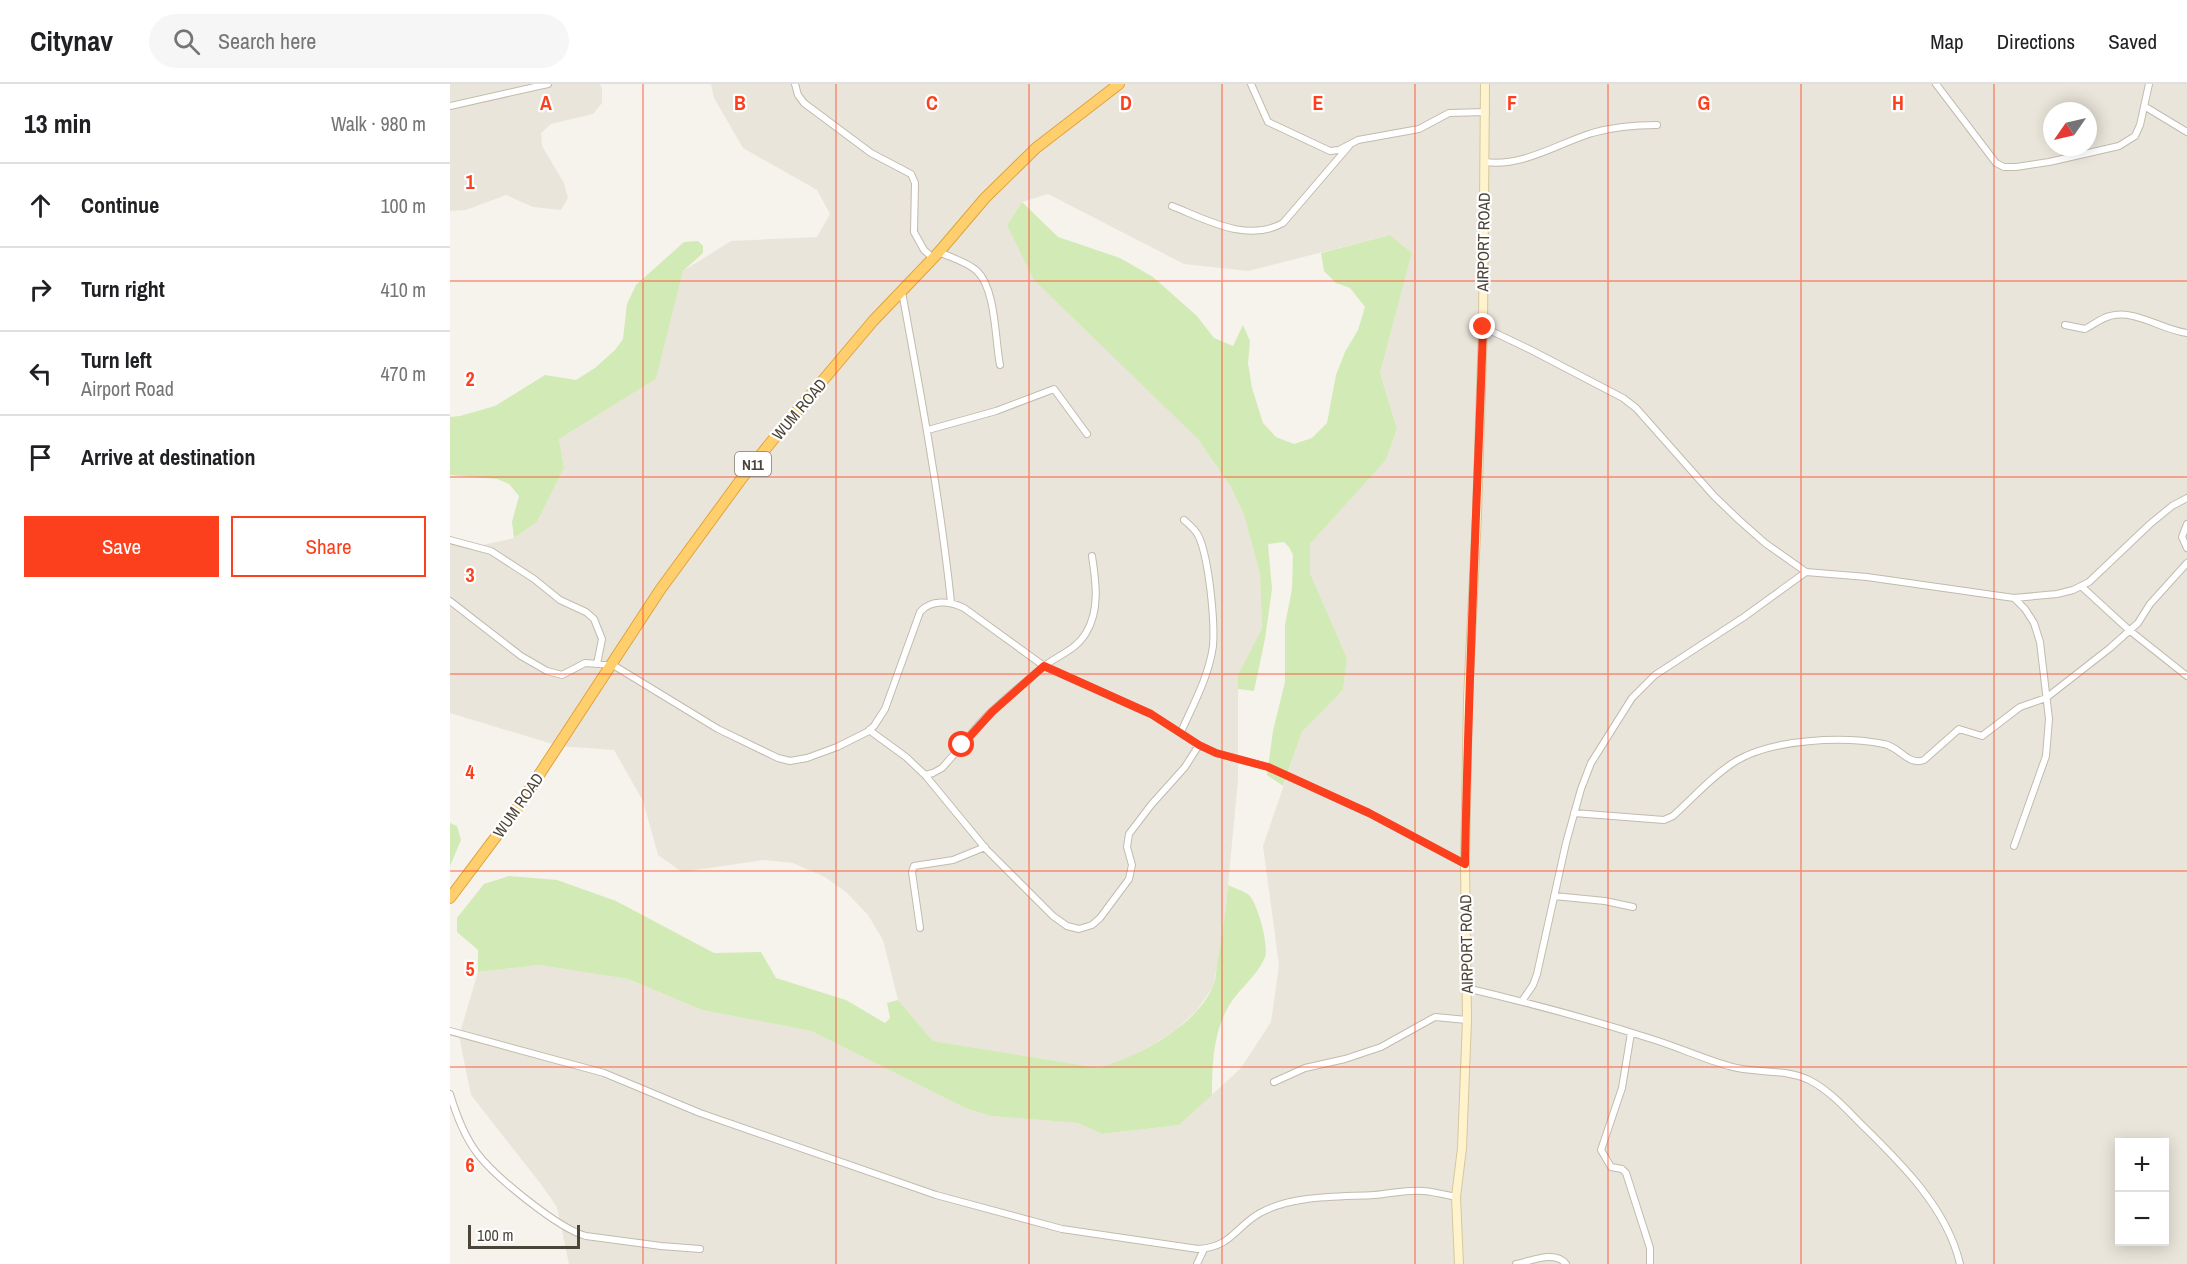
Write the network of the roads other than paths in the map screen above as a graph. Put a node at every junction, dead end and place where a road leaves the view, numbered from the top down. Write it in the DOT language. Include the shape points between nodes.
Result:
graph roads {
  1 [pos="548,84"];
  2 [pos="786,84"];
  3 [pos="1119,84"];
  4 [pos="1251,84"];
  5 [pos="1485,84"];
  6 [pos="1936,84"];
  7 [pos="2149,84"];
  8 [pos="795,85"];
  9 [pos="450,106"];
  10 [pos="2144,106"];
  11 [pos="1486,112"];
  12 [pos="1657,125"];
  13 [pos="2187,132"];
  14 [pos="1352,142"];
  15 [pos="1485,162"];
  16 [pos="1172,206"];
  17 [pos="936,255"];
  18 [pos="902,291"];
  19 [pos="2066,325"];
  20 [pos="1483,327"];
  21 [pos="2187,333"];
  22 [pos="1000,365"];
  23 [pos="928,430"];
  24 [pos="1087,434"];
  25 [pos="2187,498"];
  26 [pos="1184,520"];
  27 [pos="2187,524"];
  28 [pos="450,540"];
  29 [pos="2187,548"];
  30 [pos="1092,556"];
  31 [pos="2187,563"];
  32 [pos="1806,572"];
  33 [pos="2081,586"];
  34 [pos="2014,598"];
  35 [pos="450,601"];
  36 [pos="951,602"];
  37 [pos="2130,630"];
  38 [pos="597,664"];
  39 [pos="613,665"];
  40 [pos="1044,666"];
  41 [pos="2187,676"];
  42 [pos="2046,698"];
  43 [pos="869,730"];
  44 [pos="1181,732"];
  45 [pos="1199,745"];
  46 [pos="925,775"];
  47 [pos="1574,813"];
  48 [pos="2014,846"];
  49 [pos="985,847"];
  50 [pos="1465,864"];
  51 [pos="1554,896"];
  52 [pos="450,898"];
  53 [pos="1633,907"];
  54 [pos="920,927"];
  55 [pos="1466,988"];
  56 [pos="1522,1001"];
  57 [pos="1467,1020"];
  58 [pos="450,1030"];
  59 [pos="1632,1033"];
  60 [pos="1274,1082"];
  61 [pos="450,1094"];
  62 [pos="1456,1197"];
  63 [pos="700,1249"];
  64 [pos="1204,1249"];
  65 [pos="1197,1264"];
  66 [pos="1462,1264"];
  67 [pos="1516,1264"];
  68 [pos="1566,1264"];
  69 [pos="1650,1264"];
  70 [pos="1960,1264"];
  1 -- 9 [label="street"];
  2 -- 8 [label="street"];
  3 -- 17 [label="highway, WUM ROAD / N11" via="1036,148 985,198"];
  4 -- 14 [label="street" via="1270,124 1330,151"];
  5 -- 11 [label="main road, AIRPORT ROAD"];
  6 -- 10 [label="street" via="1990,156 2004,167 2049,162 2119,146 2135,136"];
  7 -- 10 [label="street"];
  8 -- 17 [label="street" via="804,103 884,162 911,174 915,183 914,232 924,250"];
  10 -- 13 [label="street"];
  11 -- 14 [label="street" via="1449,113 1419,129"];
  11 -- 15 [label="main road, AIRPORT ROAD"];
  12 -- 15 [label="street" via="1629,125 1593,133 1508,163"];
  14 -- 16 [label="street" via="1283,223 1273,229 1251,232 1216,224"];
  15 -- 20 [label="main road, AIRPORT ROAD"];
  17 -- 18 [label="highway, WUM ROAD / N11"];
  17 -- 22 [label="street" via="971,266 980,273 994,322"];
  18 -- 23 [label="street"];
  18 -- 39 [label="highway, WUM ROAD / N11" via="742,478 660,590"];
  19 -- 21 [label="street" via="2085,329 2111,315 2124,315"];
  20 -- 32 [label="street" via="1623,398 1739,520"];
  20 -- 50 [label="main road, AIRPORT ROAD"];
  23 -- 24 [label="street" via="1054,389"];
  23 -- 36 [label="street"];
  25 -- 33 [label="street" via="2150,524"];
  26 -- 44 [label="street" via="1200,538 1207,568 1213,646"];
  27 -- 29 [label="street" via="2182,537"];
  28 -- 38 [label="street" via="491,551 560,600 586,612 594,619 602,639"];
  30 -- 40 [label="street" via="1096,602 1086,634 1072,650"];
  31 -- 37 [label="street"];
  32 -- 34 [label="street"];
  32 -- 47 [label="street" via="1655,675 1632,698 1591,763"];
  33 -- 34 [label="street" via="2057,594"];
  33 -- 37 [label="street"];
  34 -- 42 [label="street" via="2034,623"];
  35 -- 38 [label="street" via="506,646 556,675 585,663"];
  36 -- 40 [label="street"];
  36 -- 43 [label="street" via="930,605 920,612 885,709"];
  37 -- 41 [label="street"];
  37 -- 42 [label="street"];
  38 -- 39 [label="street"];
  39 -- 43 [label="street" via="718,729 784,760 807,758"];
  39 -- 52 [label="highway, WUM ROAD / N11" via="516,810"];
  40 -- 44 [label="street" via="1151,714"];
  40 -- 46 [label="street" via="992,712 942,768"];
  42 -- 47 [label="street" via="2020,707 1982,736 1959,729 1918,762 1889,745 1872,741 1785,744 1757,750 1734,762 1664,820"];
  42 -- 48 [label="street" via="2046,756"];
  43 -- 46 [label="street"];
  44 -- 45 [label="street"];
  45 -- 49 [label="street" via="1129,834 1129,879 1092,925 1073,928 1053,916"];
  45 -- 50 [label="street" via="1268,767 1369,813"];
  46 -- 49 [label="street"];
  47 -- 51 [label="street"];
  49 -- 54 [label="street" via="953,860 914,866"];
  50 -- 55 [label="main road, AIRPORT ROAD"];
  51 -- 53 [label="street"];
  51 -- 56 [label="street" via="1537,974"];
  55 -- 56 [label="street"];
  55 -- 57 [label="main road, AIRPORT ROAD"];
  56 -- 59 [label="street"];
  57 -- 60 [label="street" via="1435,1017 1381,1047 1305,1068"];
  57 -- 62 [label="main road, AIRPORT ROAD"];
  58 -- 64 [label="street" via="604,1073 719,1120 936,1195 1062,1229"];
  59 -- 69 [label="street" via="1622,1088 1601,1150 1611,1167 1626,1173 1650,1248"];
  59 -- 70 [label="street" via="1731,1067 1795,1076 1817,1084 1904,1168 1939,1215"];
  61 -- 63 [label="street" via="468,1139 485,1163 561,1225 586,1236"];
  62 -- 64 [label="street" via="1402,1191 1276,1206 1260,1213 1220,1246"];
  62 -- 66 [label="main road, AIRPORT ROAD"];
  64 -- 65 [label="street"];
  67 -- 68 [label="street" via="1552,1256"];
}
